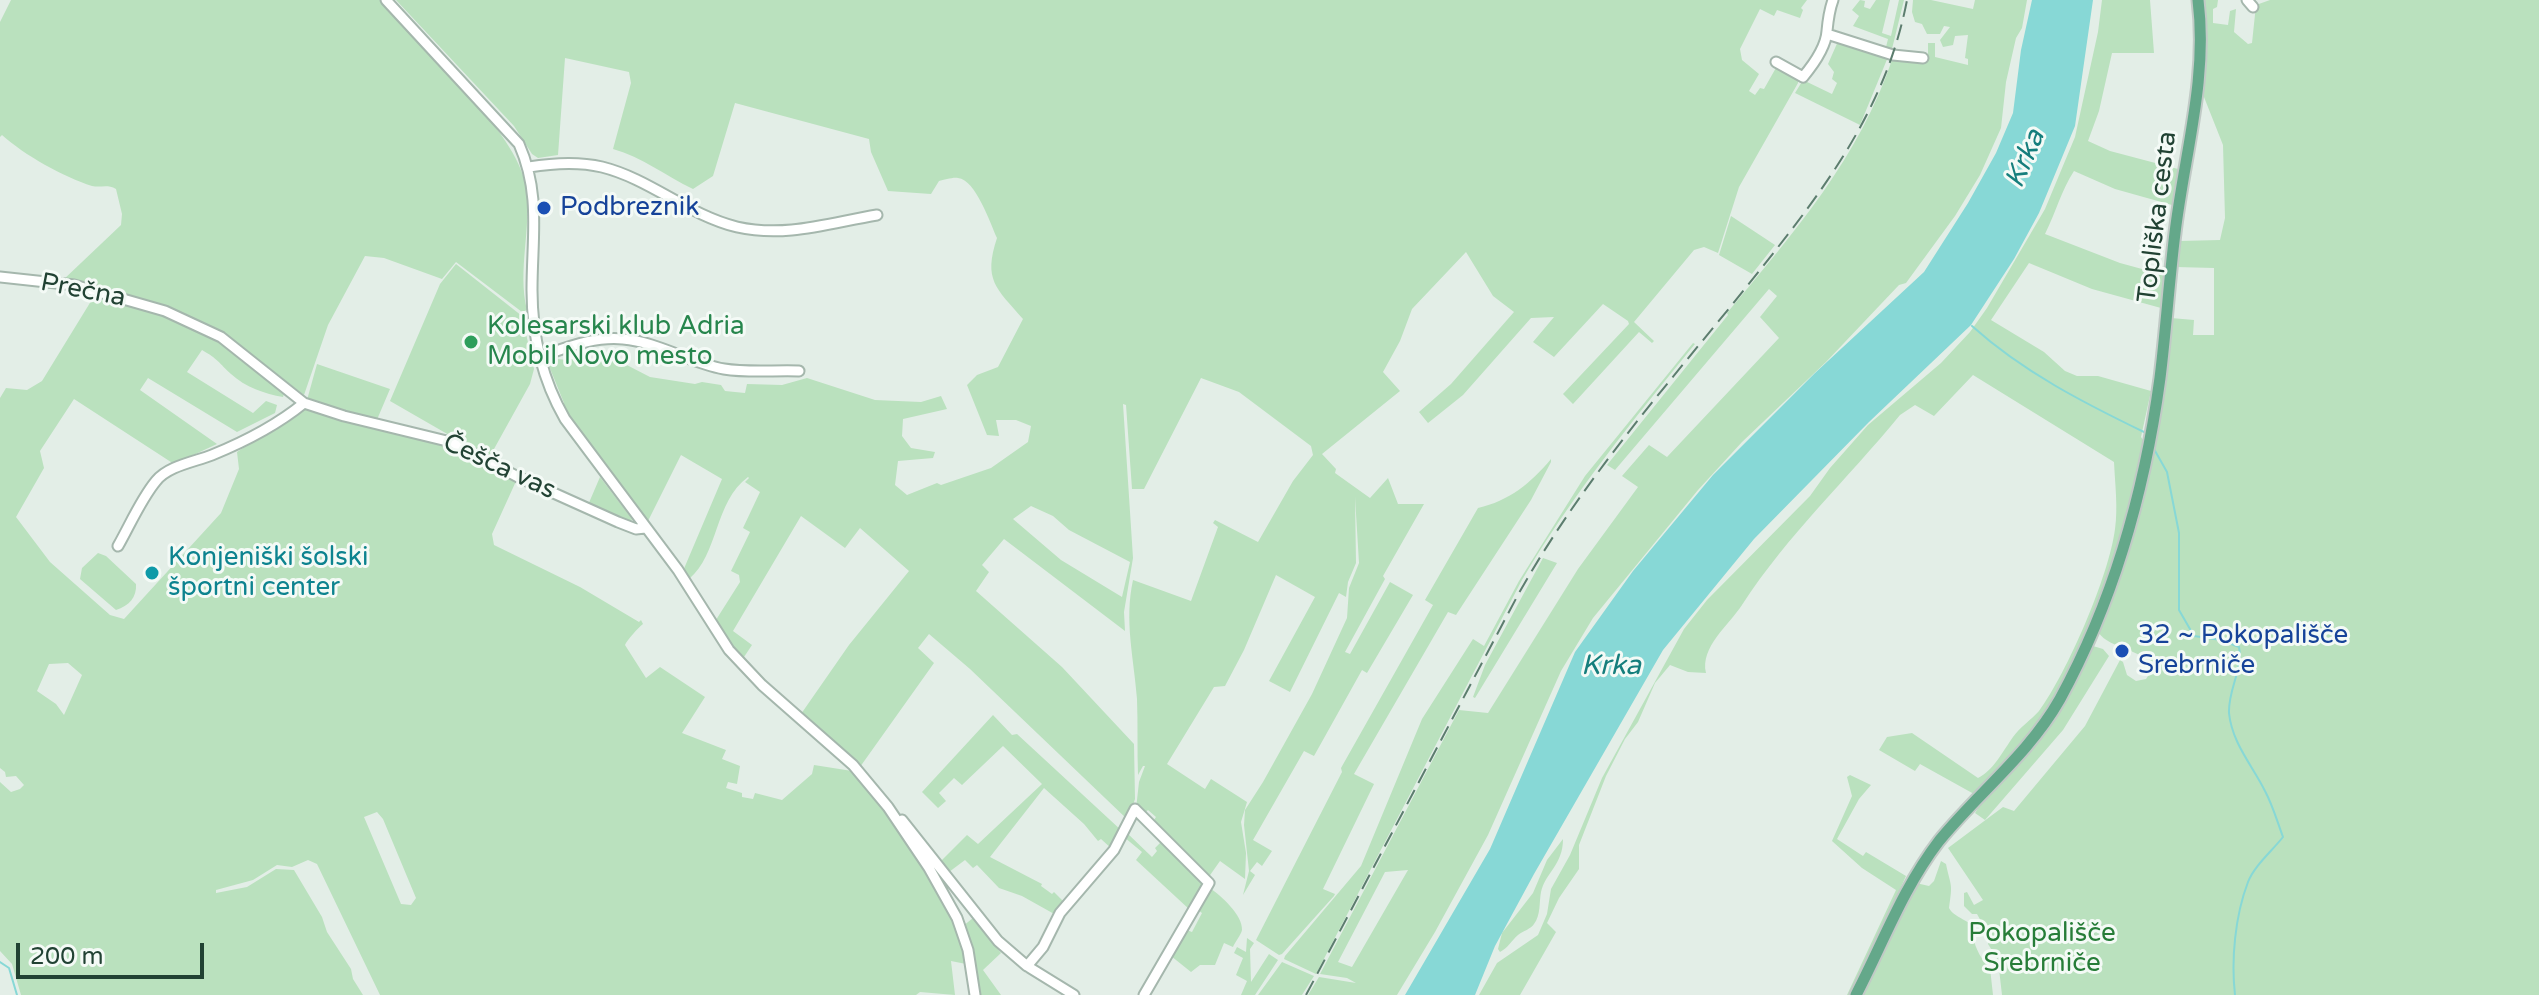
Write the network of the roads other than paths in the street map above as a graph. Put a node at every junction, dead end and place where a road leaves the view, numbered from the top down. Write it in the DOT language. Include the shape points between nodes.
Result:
graph roads {
  1 [pos="386,0"];
  2 [pos="1833,0"];
  3 [pos="2198,0"];
  4 [pos="1827,34"];
  5 [pos="1923,58"];
  6 [pos="1776,62"];
  7 [pos="529,167"];
  8 [pos="877,215"];
  9 [pos="0,277"];
  10 [pos="165,311"];
  11 [pos="539,357"];
  12 [pos="799,371"];
  13 [pos="304,403"];
  14 [pos="645,528"];
  15 [pos="118,546"];
  16 [pos="888,807"];
  17 [pos="1027,966"];
  18 [pos="975,995"];
  19 [pos="1074,995"];
  20 [pos="1144,995"];
  21 [pos="1856,995"];
  1 -- 7 [label="street" via="519,144"];
  2 -- 4 [label="street"];
  3 -- 21 [label="main road, Topliška cesta" via="2197,99 2174,237 2163,353 2135,506 2113,581 2063,692 2031,741 1919,869"];
  4 -- 5 [label="street" via="1893,55"];
  4 -- 6 [label="street" via="1803,77"];
  7 -- 8 [label="street" via="603,167 705,216 764,231 795,231"];
  7 -- 11 [label="street" via="535,203 532,294"];
  9 -- 10 [label="street, Prečna" via="74,285"];
  10 -- 13 [label="street, Češča vas" via="221,337"];
  11 -- 12 [label="street" via="591,340 621,338 729,370"];
  11 -- 14 [label="street" via="565,419"];
  13 -- 14 [label="street, Češča vas" via="439,437 618,522"];
  13 -- 15 [label="street" via="253,435 157,479"];
  14 -- 16 [label="street" via="741,664 853,765"];
  16 -- 17 [label="street" via="998,941"];
  16 -- 18 [label="street" via="957,918"];
  17 -- 19 [label="street"];
  17 -- 20 [label="street" via="1060,913 1114,850 1135,809 1209,883"];
}
